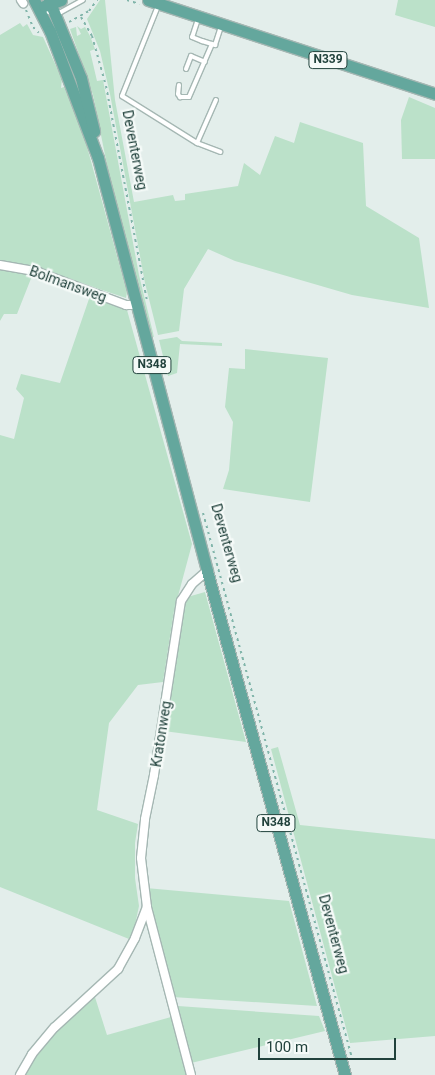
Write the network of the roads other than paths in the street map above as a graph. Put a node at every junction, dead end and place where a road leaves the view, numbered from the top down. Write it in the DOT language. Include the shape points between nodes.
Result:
graph roads {
  1 [pos="84,0"];
  2 [pos="31,2"];
  3 [pos="153,2"];
  4 [pos="54,4"];
  5 [pos="199,17"];
  6 [pos="221,25"];
  7 [pos="212,44"];
  8 [pos="205,62"];
  9 [pos="186,69"];
  10 [pos="179,85"];
  11 [pos="435,94"];
  12 [pos="216,100"];
  13 [pos="197,143"];
  14 [pos="220,152"];
  15 [pos="98,158"];
  16 [pos="0,265"];
  17 [pos="136,305"];
  18 [pos="208,571"];
  19 [pos="147,907"];
  20 [pos="20,1075"];
  21 [pos="191,1075"];
  22 [pos="345,1075"];
  1 -- 4 [label="lane"];
  2 -- 4 [label="main road"];
  2 -- 15 [label="main road, Deventerweg / N348" via="64,65"];
  3 -- 5 [label="main road, N339"];
  3 -- 13 [label="lane" via="122,96"];
  4 -- 15 [label="main road, Deventerweg / N348" via="81,78"];
  5 -- 6 [label="main road, N339"];
  5 -- 7 [label="lane" via="192,37"];
  6 -- 7 [label="lane" via="215,45"];
  6 -- 11 [label="main road, N339"];
  7 -- 8 [label="lane"];
  8 -- 9 [label="lane" via="191,56"];
  8 -- 10 [label="lane" via="189,97 180,97"];
  12 -- 13 [label="lane"];
  13 -- 14 [label="lane"];
  15 -- 17 [label="main road, Deventerweg / N348"];
  16 -- 17 [label="street, Bolmansweg" via="38,272 114,301"];
  17 -- 18 [label="main road, Deventerweg / N348"];
  18 -- 19 [label="street, Kratonweg" via="187,591 180,610 142,838"];
  18 -- 22 [label="main road, Deventerweg / N348"];
  19 -- 20 [label="street, Kratonweg" via="118,969 54,1027"];
  19 -- 21 [label="street, Kratonweg"];
}
